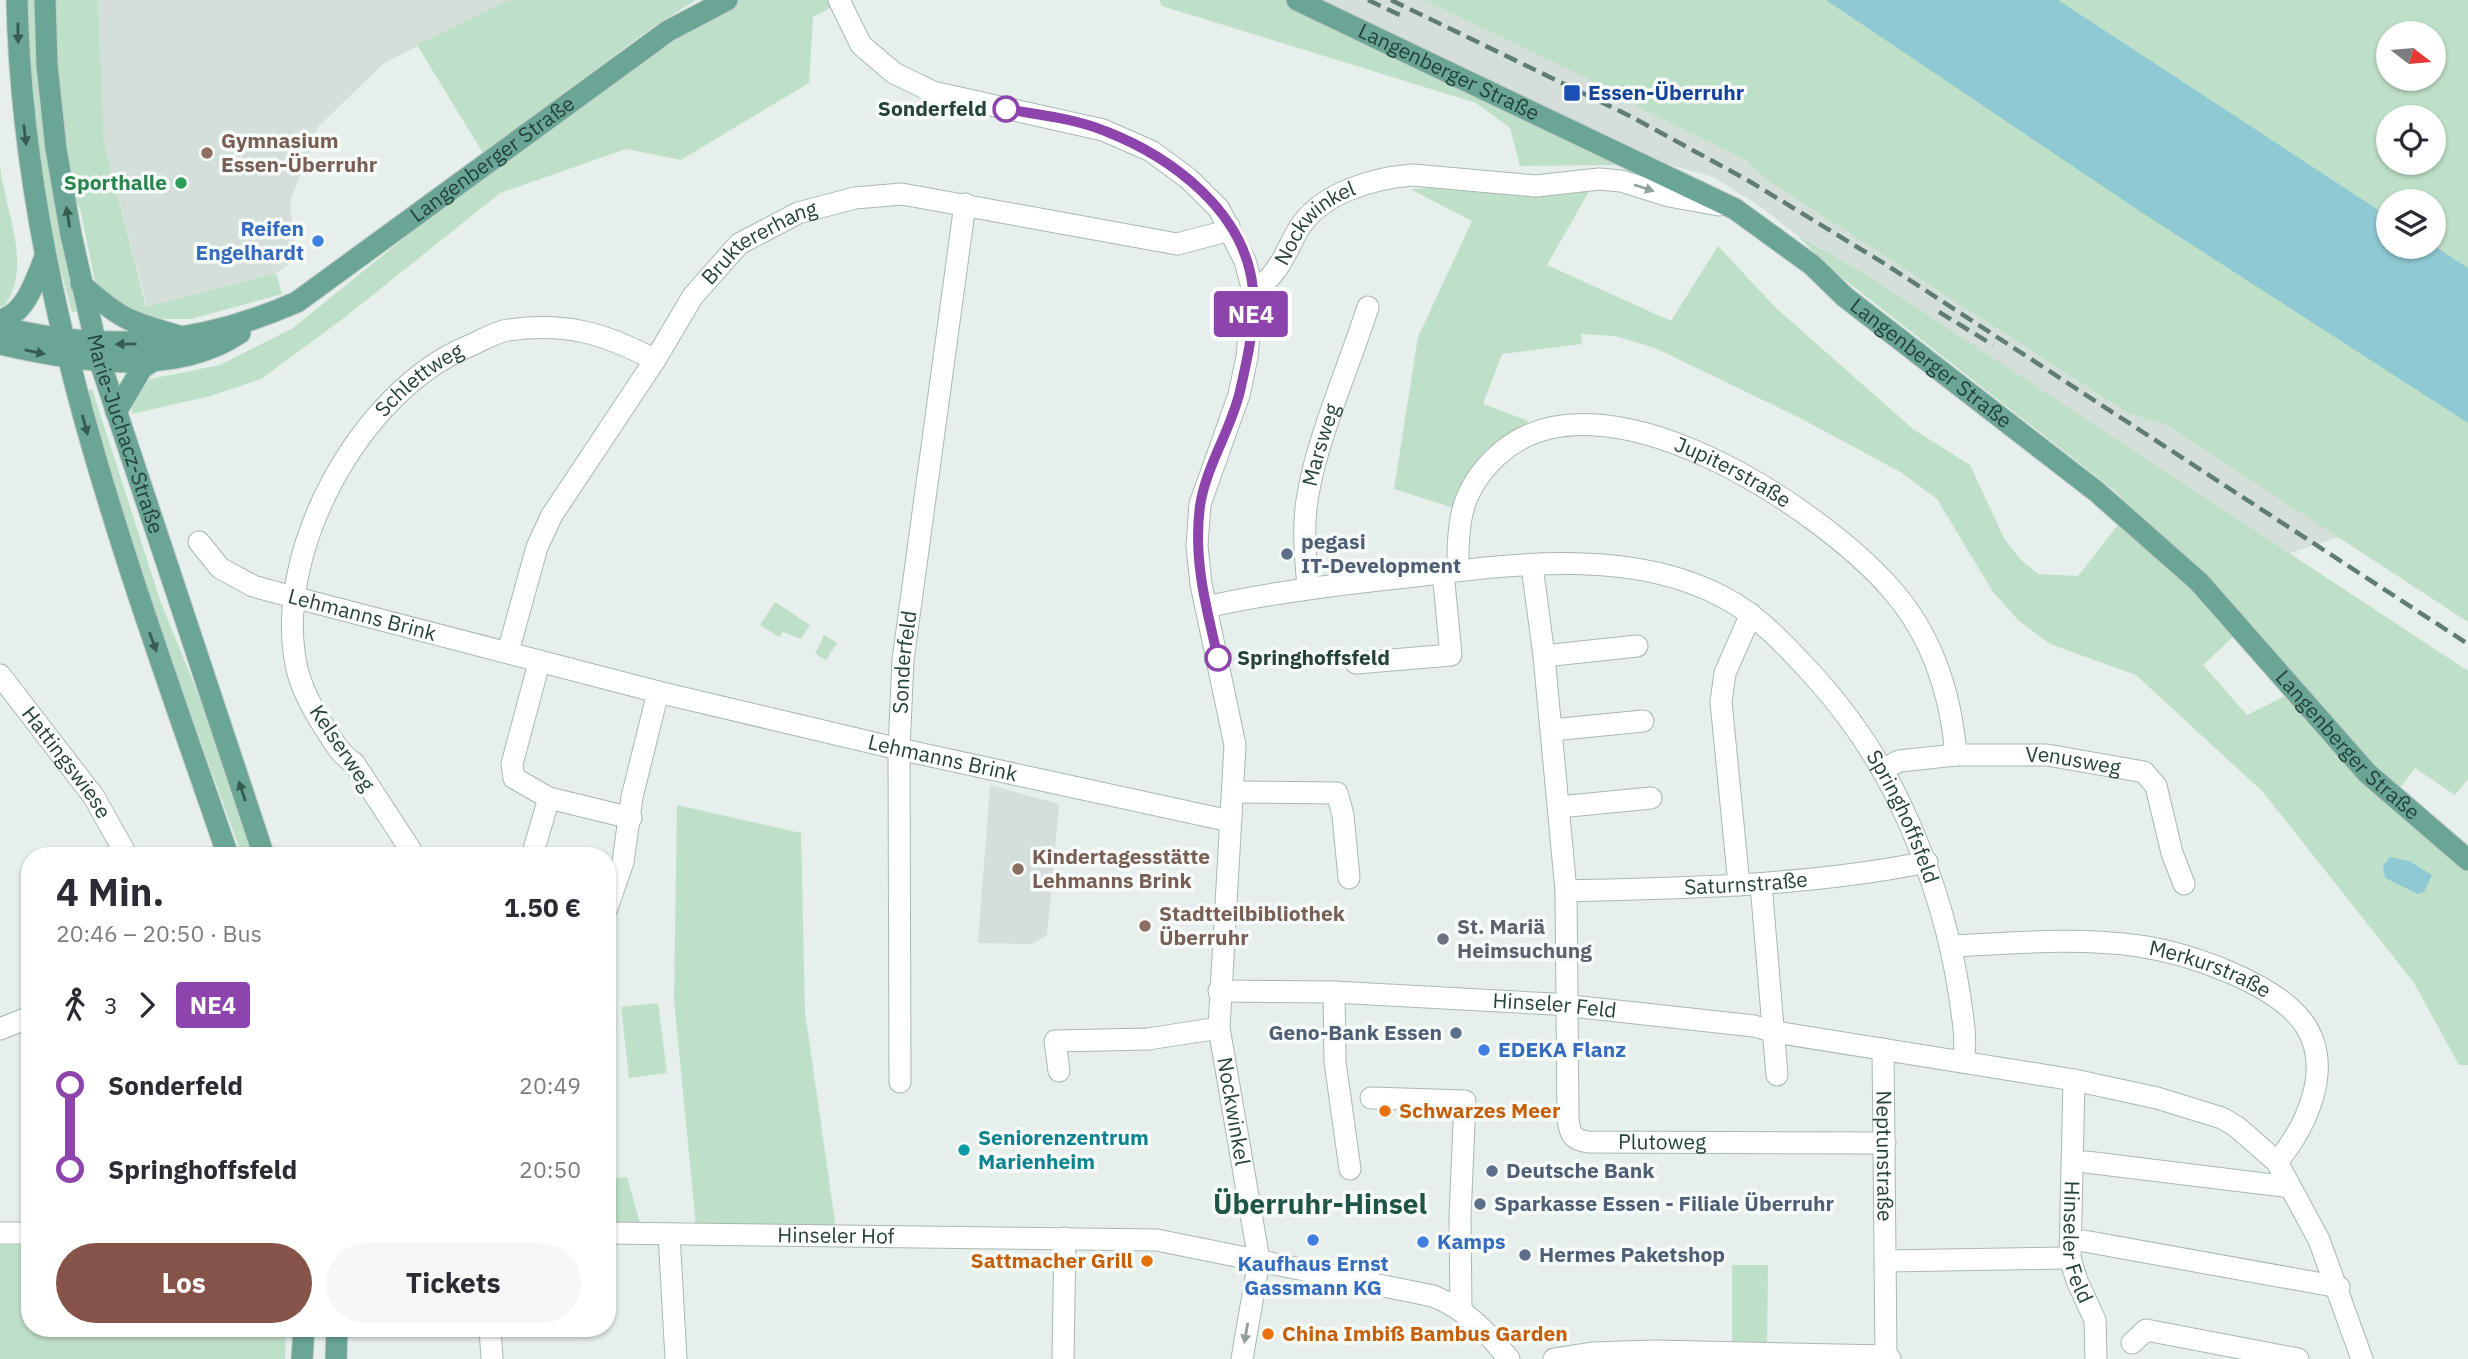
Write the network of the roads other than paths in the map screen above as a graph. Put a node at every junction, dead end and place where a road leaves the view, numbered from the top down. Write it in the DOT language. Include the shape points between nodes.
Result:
graph roads {
  1 [pos="17,0"];
  2 [pos="45,0"];
  3 [pos="727,0"];
  4 [pos="839,0"];
  5 [pos="1297,0"];
  6 [pos="965,204"];
  7 [pos="1735,209"];
  8 [pos="1229,226"];
  9 [pos="45,257"];
  10 [pos="81,284"];
  11 [pos="1253,291"];
  12 [pos="1368,307"];
  13 [pos="259,319"];
  14 [pos="0,320"];
  15 [pos="0,327"];
  16 [pos="187,338"];
  17 [pos="0,344"];
  18 [pos="67,350"];
  19 [pos="99,352"];
  20 [pos="156,359"];
  21 [pos="655,360"];
  22 [pos="116,412"];
  23 [pos="199,542"];
  24 [pos="1532,566"];
  25 [pos="1451,571"];
  26 [pos="1308,588"];
  27 [pos="293,597"];
  28 [pos="1206,607"];
  29 [pos="1751,614"];
  30 [pos="1637,646"];
  31 [pos="508,652"];
  32 [pos="1544,656"];
  33 [pos="539,663"];
  34 [pos="1356,663"];
  35 [pos="0,675"];
  36 [pos="658,692"];
  37 [pos="1643,722"];
  38 [pos="1552,730"];
  39 [pos="899,749"];
  40 [pos="1956,755"];
  41 [pos="1884,769"];
  42 [pos="1234,792"];
  43 [pos="548,797"];
  44 [pos="1651,797"];
  45 [pos="1559,807"];
  46 [pos="631,818"];
  47 [pos="1230,821"];
  48 [pos="122,847"];
  49 [pos="225,847"];
  50 [pos="261,847"];
  51 [pos="409,847"];
  52 [pos="535,847"];
  53 [pos="2468,860"];
  54 [pos="1927,862"];
  55 [pos="1349,878"];
  56 [pos="616,882"];
  57 [pos="1761,884"];
  58 [pos="2184,884"];
  59 [pos="1739,885"];
  60 [pos="1566,891"];
  61 [pos="1952,946"];
  62 [pos="1219,991"];
  63 [pos="1334,992"];
  64 [pos="1567,1006"];
  65 [pos="21,1021"];
  66 [pos="1219,1028"];
  67 [pos="0,1029"];
  68 [pos="1775,1032"];
  69 [pos="1883,1049"];
  70 [pos="1964,1062"];
  71 [pos="1059,1072"];
  72 [pos="1777,1075"];
  73 [pos="2074,1080"];
  74 [pos="900,1082"];
  75 [pos="1371,1098"];
  76 [pos="1885,1143"];
  77 [pos="2087,1162"];
  78 [pos="2277,1162"];
  79 [pos="1350,1169"];
  80 [pos="2290,1187"];
  81 [pos="0,1233"];
  82 [pos="21,1233"];
  83 [pos="616,1233"];
  84 [pos="669,1234"];
  85 [pos="1065,1238"];
  86 [pos="2084,1241"];
  87 [pos="2070,1258"];
  88 [pos="1259,1260"];
  89 [pos="1886,1261"];
  90 [pos="2339,1287"];
  91 [pos="1461,1310"];
  92 [pos="303,1337"];
  93 [pos="337,1337"];
  94 [pos="491,1337"];
  95 [pos="2132,1343"];
  96 [pos="1888,1357"];
  97 [pos="302,1359"];
  98 [pos="336,1359"];
  99 [pos="492,1359"];
  100 [pos="676,1359"];
  101 [pos="1063,1359"];
  102 [pos="1242,1359"];
  103 [pos="1509,1359"];
  104 [pos="1555,1359"];
  105 [pos="2096,1359"];
  106 [pos="2298,1359"];
  107 [pos="2362,1359"];
  1 -- 9 [label="main road, Marie-Juchacz-Straße, one-way" via="25,139"];
  10 -- 2 [label="main road, Marie-Juchacz-Straße, one-way" via="56,149"];
  3 -- 13 [label="main road, Langenberger Straße" via="667,31 297,302"];
  4 -- 8 [label="street" via="861,45 894,73 933,92 1069,121 1139,146 1189,178"];
  5 -- 7 [label="main road, Langenberger Straße"];
  6 -- 8 [label="street, Bruktererhang" via="1177,244"];
  6 -- 21 [label="street, Bruktererhang" via="902,194 855,198 798,213 765,229 739,244 717,267 693,296"];
  6 -- 39 [label="street, Sonderfeld" via="904,660"];
  11 -- 7 [label="street, Nockwinkel, one-way" via="1270,281 1307,219 1328,202 1358,186 1413,175 1511,185 1621,181"];
  7 -- 53 [label="main road, Langenberger Straße" via="2097,492 2199,582 2367,773"];
  8 -- 11 [label="street"];
  9 -- 14 [label="main road" via="22,306"];
  9 -- 18 [label="main road, Marie-Juchacz-Straße"];
  10 -- 16 [label="main road" via="114,314"];
  10 -- 19 [label="main road, Marie-Juchacz-Straße"];
  11 -- 28 [label="street, Nockwinkel" via="1239,395 1200,504 1197,562"];
  12 -- 26 [label="street, Marsweg" via="1315,465 1306,507"];
  13 -- 16 [label="main road, Langenberger Straße"];
  13 -- 20 [label="main road, Langenberger Straße" via="213,346"];
  15 -- 18 [label="main road, Langenberger Straße"];
  16 -- 19 [label="main road, Langenberger Straße, one-way"];
  17 -- 18 [label="main road, Langenberger Straße, one-way"];
  18 -- 19 [label="main road, Langenberger Straße"];
  18 -- 49 [label="main road, Marie-Juchacz-Straße, one-way" via="142,614"];
  19 -- 20 [label="main road, Langenberger Straße"];
  19 -- 22 [label="main road, Marie-Juchacz-Straße"];
  20 -- 22 [label="main road" via="136,375"];
  21 -- 27 [label="street, Schlettweg" via="617,340 572,327 506,330 451,353 415,377 373,420 337,468 316,517"];
  21 -- 31 [label="street, Bruktererhang" via="552,515 537,547"];
  50 -- 22 [label="main road, Marie-Juchacz-Straße, one-way"];
  23 -- 27 [label="street, Lehmanns Brink" via="220,568 253,586"];
  24 -- 25 [label="street, Springhoffsfeld"];
  24 -- 29 [label="street, Springhoffsfeld" via="1625,567 1658,573 1696,584"];
  24 -- 32 [label="street"];
  25 -- 26 [label="street, Springhoffsfeld"];
  25 -- 34 [label="street" via="1451,655"];
  25 -- 40 [label="street, Jupiterstraße" via="1465,498 1482,470 1514,440 1549,427 1590,425 1657,438 1707,456 1780,496 1857,555 1893,591 1941,672 1953,718"];
  26 -- 28 [label="street, Springhoffsfeld"];
  27 -- 31 [label="street, Lehmanns Brink"];
  27 -- 51 [label="street, Kelserweg" via="295,649 304,690 337,747 354,763"];
  28 -- 42 [label="street, Nockwinkel" via="1235,745"];
  29 -- 41 [label="street, Springhoffsfeld" via="1840,705"];
  29 -- 59 [label="street" via="1725,673 1721,702"];
  30 -- 32 [label="street"];
  31 -- 33 [label="street, Lehmanns Brink"];
  32 -- 38 [label="street"];
  33 -- 36 [label="street, Lehmanns Brink"];
  33 -- 43 [label="street" via="512,764 514,778"];
  35 -- 48 [label="street, Hattingswiese" via="94,797"];
  36 -- 39 [label="street, Lehmanns Brink"];
  36 -- 46 [label="street"];
  37 -- 38 [label="street"];
  38 -- 45 [label="street"];
  39 -- 47 [label="street, Lehmanns Brink"];
  39 -- 74 [label="street, Sonderfeld"];
  40 -- 41 [label="street, Venusweg" via="1899,761"];
  40 -- 58 [label="street, Venusweg" via="2047,755 2144,772 2156,786"];
  41 -- 54 [label="street, Springhoffsfeld"];
  42 -- 47 [label="street, Nockwinkel"];
  42 -- 55 [label="street" via="1337,793"];
  43 -- 46 [label="street"];
  43 -- 52 [label="street"];
  44 -- 45 [label="street"];
  45 -- 60 [label="street"];
  46 -- 56 [label="street"];
  47 -- 62 [label="street, Nockwinkel"];
  54 -- 57 [label="street, Saturnstraße"];
  54 -- 61 [label="street, Springhoffsfeld"];
  57 -- 59 [label="street, Saturnstraße"];
  57 -- 68 [label="street"];
  59 -- 60 [label="street, Saturnstraße"];
  60 -- 64 [label="street"];
  61 -- 70 [label="street, Springhoffsfeld" via="1966,1045"];
  61 -- 78 [label="street, Merkurstraße" via="2139,946 2220,969 2275,999 2305,1026 2317,1055 2318,1072 2308,1108"];
  62 -- 63 [label="street, Hinseler Feld"];
  62 -- 66 [label="street, Nockwinkel"];
  63 -- 64 [label="street, Hinseler Feld"];
  63 -- 79 [label="street" via="1335,1062"];
  64 -- 68 [label="street, Hinseler Feld"];
  64 -- 76 [label="street, Plutoweg" via="1568,1119 1574,1139"];
  65 -- 67 [label="street"];
  66 -- 71 [label="street, Nockwinkel" via="1148,1039 1055,1041"];
  66 -- 88 [label="street, Nockwinkel"];
  68 -- 69 [label="street, Hinseler Feld"];
  68 -- 72 [label="street"];
  69 -- 70 [label="street, Hinseler Feld"];
  69 -- 76 [label="street, Neptunstraße"];
  70 -- 73 [label="street, Hinseler Feld"];
  73 -- 78 [label="street, Hinseler Feld" via="2222,1118"];
  73 -- 87 [label="street, Hinseler Feld"];
  75 -- 91 [label="street" via="1465,1101"];
  76 -- 89 [label="street, Neptunstraße"];
  77 -- 80 [label="street, Hinseler Feld"];
  78 -- 80 [label="street, Hinseler Feld"];
  80 -- 90 [label="street, Hinseler Feld"];
  81 -- 82 [label="street"];
  83 -- 84 [label="street, Hinseler Hof"];
  84 -- 85 [label="street, Hinseler Hof"];
  84 -- 100 [label="street"];
  85 -- 88 [label="street, Hinseler Hof" via="1157,1240"];
  85 -- 101 [label="street"];
  86 -- 90 [label="street, Hinseler Feld"];
  87 -- 89 [label="street"];
  87 -- 105 [label="street, Hinseler Feld" via="2095,1320"];
  88 -- 91 [label="street, Hinseler Hof" via="1405,1289"];
  88 -- 102 [label="street, Nockwinkel, one-way"];
  89 -- 96 [label="street, Neptunstraße"];
  90 -- 107 [label="street, Hinseler Feld"];
  91 -- 103 [label="street, Hinseler Hof"];
  92 -- 97 [label="main road"];
  93 -- 98 [label="main road"];
  94 -- 99 [label="street"];
  95 -- 106 [label="street" via="2146,1330"];
  96 -- 104 [label="street, Neptunstraße" via="1654,1351"];
}
